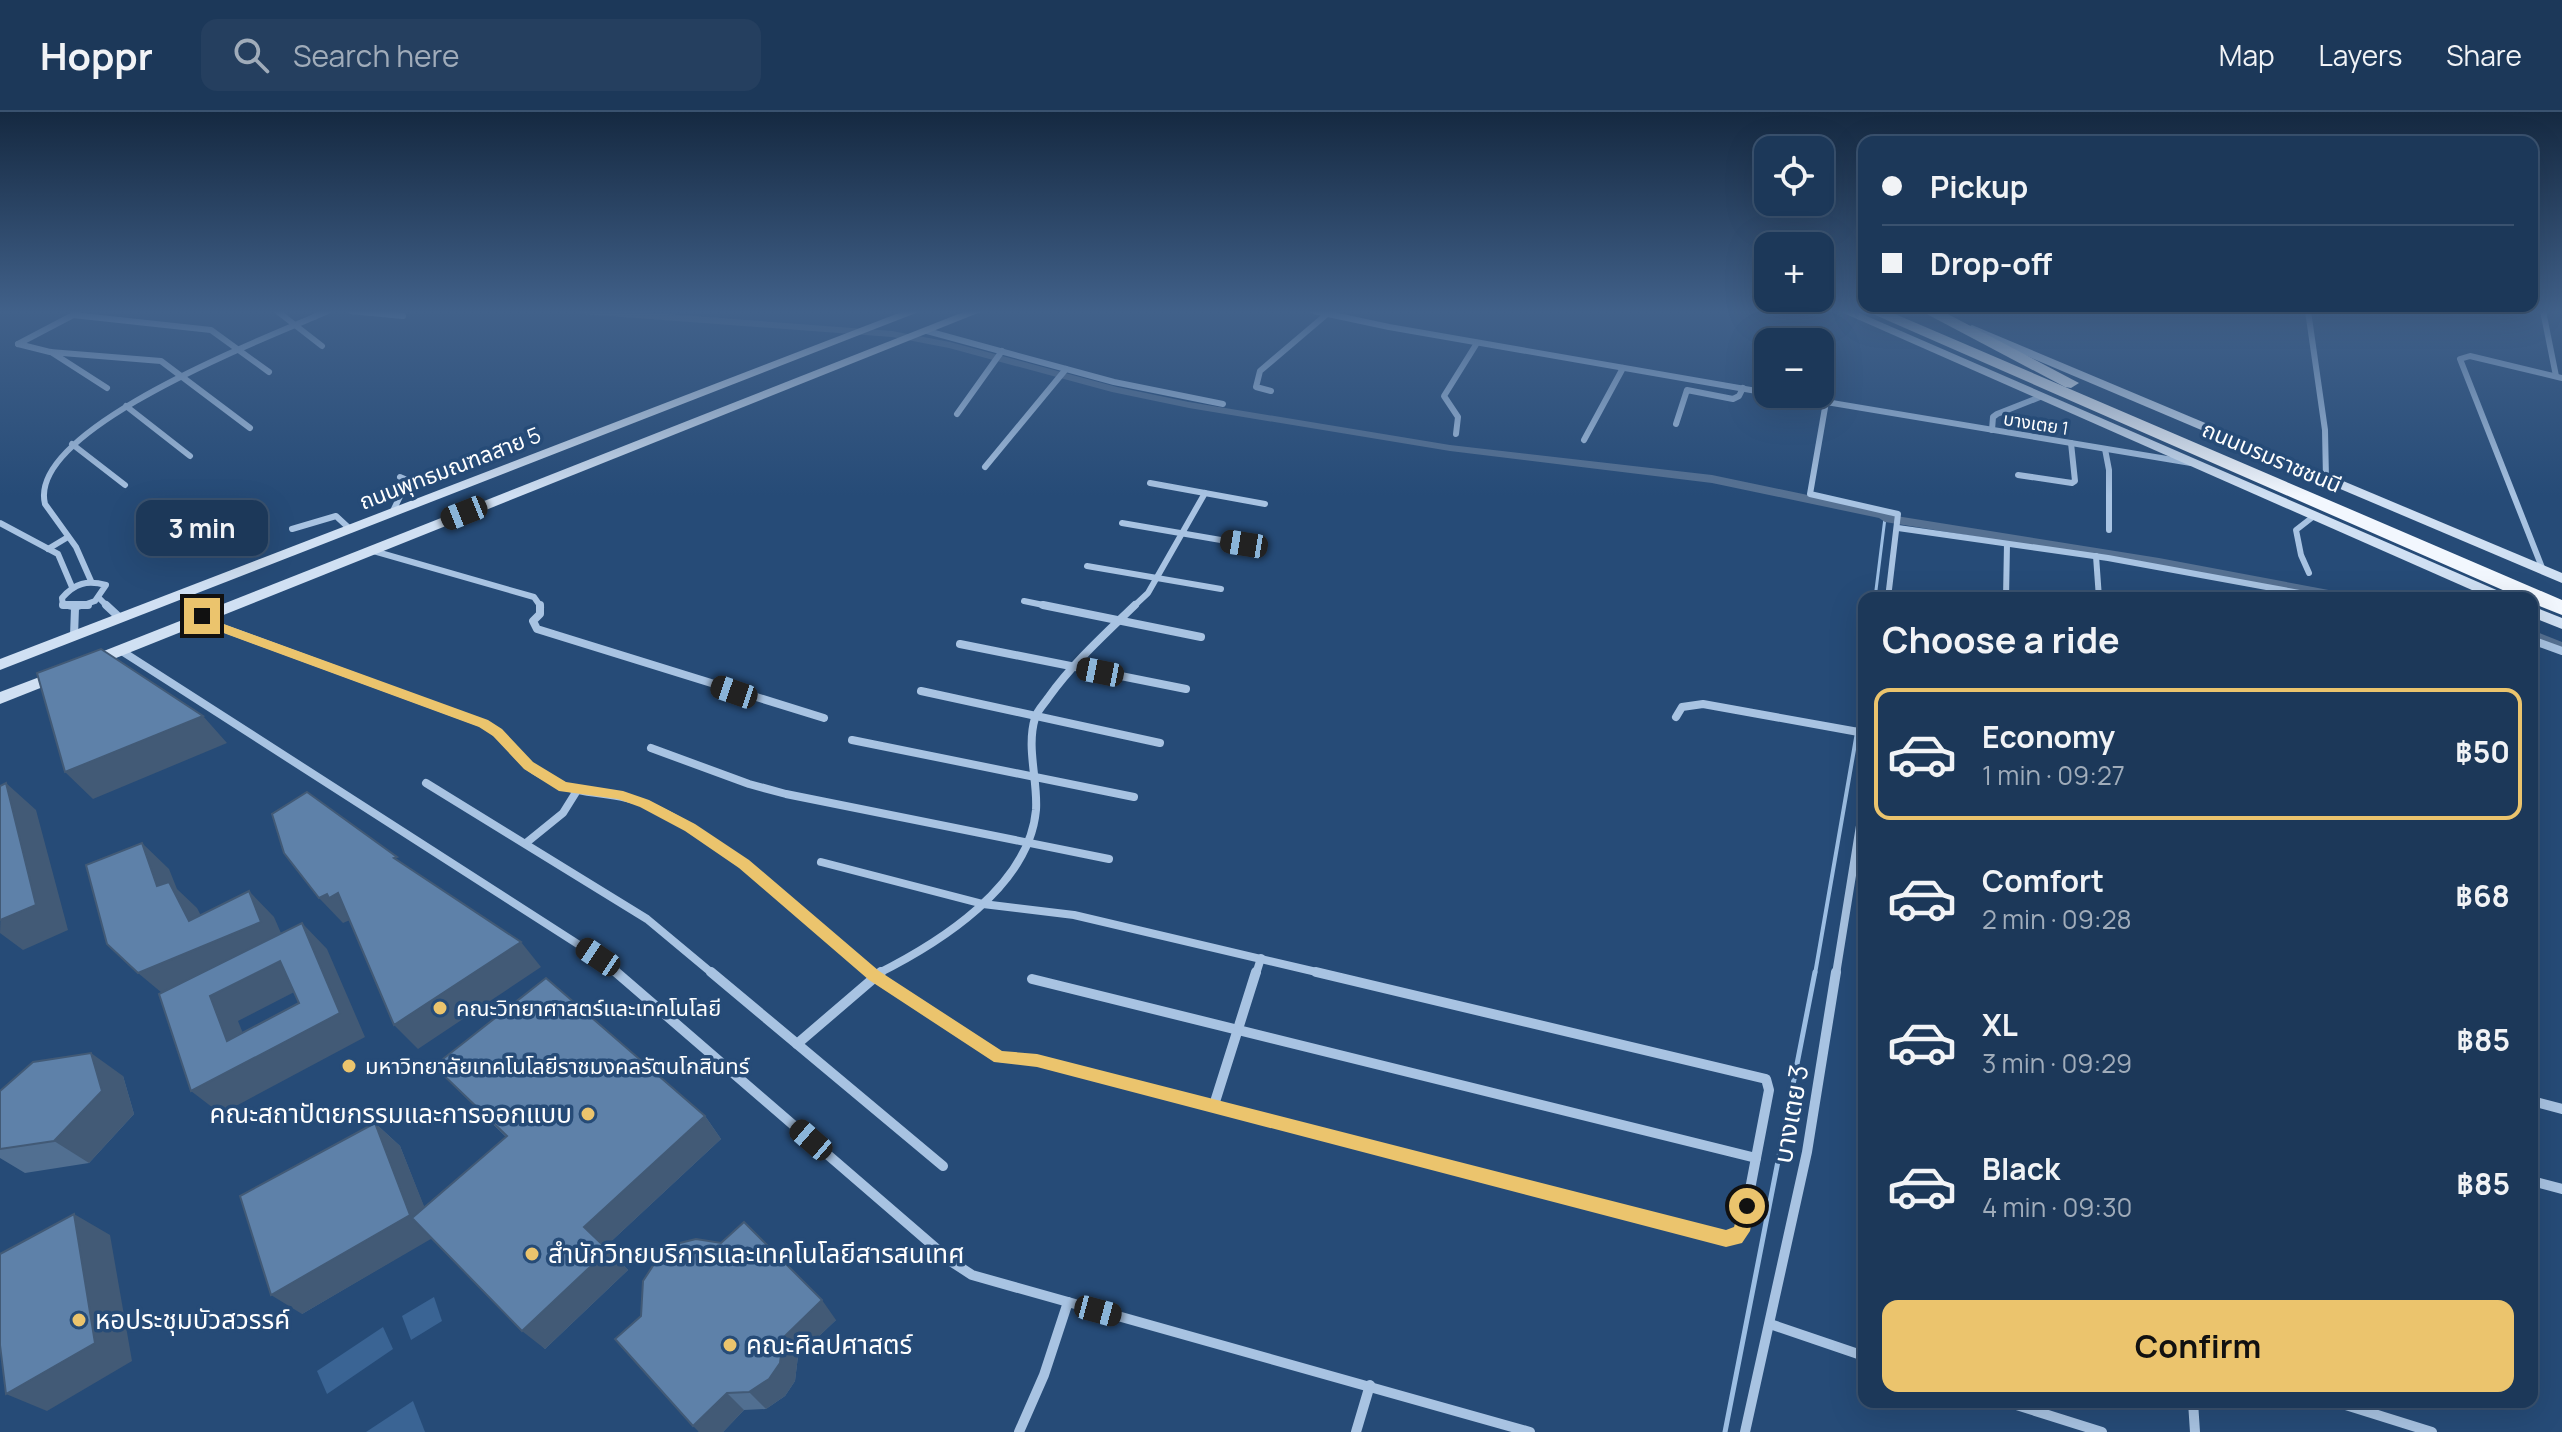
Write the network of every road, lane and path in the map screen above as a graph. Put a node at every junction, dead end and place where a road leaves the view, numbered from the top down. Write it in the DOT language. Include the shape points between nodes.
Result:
graph roads {
  1 [pos="83,373"];
  2 [pos="177,373"];
  3 [pos="192,373"];
  4 [pos="757,373"];
  5 [pos="823,373"];
  6 [pos="987,373"];
  7 [pos="1058,373"];
  8 [pos="1260,373"];
  9 [pos="1459,373"];
  10 [pos="1621,373"];
  11 [pos="1651,373"];
  12 [pos="1989,373"];
  13 [pos="2023,373"];
  14 [pos="2034,373"];
  15 [pos="2040,373"];
  16 [pos="2075,373"];
  17 [pos="2317,373"];
  18 [pos="2465,373"];
  19 [pos="1063,374"];
  20 [pos="183,377"];
  21 [pos="107,388"];
  22 [pos="1743,388"];
  23 [pos="1754,390"];
  24 [pos="1271,391"];
  25 [pos="2073,391"];
  26 [pos="2040,397"];
  27 [pos="1834,403"];
  28 [pos="1223,404"];
  29 [pos="126,406"];
  30 [pos="1825,408"];
  31 [pos="957,414"];
  32 [pos="1676,424"];
  33 [pos="250,428"];
  34 [pos="1992,430"];
  35 [pos="1456,434"];
  36 [pos="1584,440"];
  37 [pos="2071,443"];
  38 [pos="72,444"];
  39 [pos="2105,449"];
  40 [pos="190,456"];
  41 [pos="2196,464"];
  42 [pos="985,467"];
  43 [pos="2018,475"];
  44 [pos="400,477"];
  45 [pos="2326,479"];
  46 [pos="1150,483"];
  47 [pos="125,485"];
  48 [pos="1205,493"];
  49 [pos="1265,504"];
  50 [pos="386,516"];
  51 [pos="2314,516"];
  52 [pos="0,523"];
  53 [pos="1122,523"];
  54 [pos="1899,523"];
  55 [pos="292,529"];
  56 [pos="350,529"];
  57 [pos="2109,530"];
  58 [pos="1181,534"];
  59 [pos="68,537"];
  60 [pos="393,541"];
  61 [pos="1244,544"];
  62 [pos="2007,544"];
  63 [pos="48,549"];
  64 [pos="370,550"];
  65 [pos="2096,556"];
  66 [pos="1087,566"];
  67 [pos="2543,570"];
  68 [pos="2309,573"];
  69 [pos="1157,577"];
  70 [pos="2562,578"];
  71 [pos="91,581"];
  72 [pos="72,587"];
  73 [pos="1221,589"];
  74 [pos="1889,592"];
  75 [pos="2006,592"];
  76 [pos="2099,592"];
  77 [pos="2294,592"];
  78 [pos="2489,592"];
  79 [pos="2526,592"];
  80 [pos="2562,593"];
  81 [pos="2538,597"];
  82 [pos="99,598"];
  83 [pos="1024,601"];
  84 [pos="75,608"];
  85 [pos="2562,608"];
  86 [pos="2538,614"];
  87 [pos="202,616"];
  88 [pos="120,618"];
  89 [pos="1121,620"];
  90 [pos="2562,624"];
  91 [pos="74,636"];
  92 [pos="1201,637"];
  93 [pos="2538,642"];
  94 [pos="960,644"];
  95 [pos="120,650"];
  96 [pos="2562,651"];
  97 [pos="0,665"];
  98 [pos="1071,666"];
  99 [pos="1186,689"];
  100 [pos="921,691"];
  101 [pos="0,698"];
  102 [pos="1035,717"];
  103 [pos="1676,717"];
  104 [pos="824,718"];
  105 [pos="1858,732"];
  106 [pos="852,740"];
  107 [pos="1160,743"];
  108 [pos="651,748"];
  109 [pos="1033,776"];
  110 [pos="426,783"];
  111 [pos="578,789"];
  112 [pos="1134,797"];
  113 [pos="1858,839"];
  114 [pos="1028,842"];
  115 [pos="526,843"];
  116 [pos="1109,859"];
  117 [pos="821,862"];
  118 [pos="983,904"];
  119 [pos="1261,958"];
  120 [pos="874,976"];
  121 [pos="1032,979"];
  122 [pos="1237,1028"];
  123 [pos="797,1044"];
  124 [pos="2538,1103"];
  125 [pos="1214,1105"];
  126 [pos="2562,1109"];
  127 [pos="1756,1158"];
  128 [pos="943,1166"];
  129 [pos="2538,1183"];
  130 [pos="2562,1189"];
  131 [pos="1068,1302"];
  132 [pos="1770,1324"];
  133 [pos="1858,1354"];
  134 [pos="1370,1385"];
  135 [pos="2026,1408"];
  136 [pos="2193,1408"];
  137 [pos="2355,1408"];
  138 [pos="1019,1432"];
  139 [pos="1356,1432"];
  140 [pos="1530,1432"];
  141 [pos="1745,1432"];
  142 [pos="2102,1432"];
  143 [pos="2195,1432"];
  144 [pos="2432,1432"];
  1 -- 21 [label="street"];
  2 -- 20 [label="street"];
  3 -- 20 [label="street"];
  4 -- 50 [label="main road, ถนนพุทธมณฑลสาย 5"];
  5 -- 60 [label="main road, ถนนพุทธมณฑลสาย 5"];
  6 -- 31 [label="street"];
  7 -- 19 [label="street"];
  8 -- 24 [label="street" via="1256,387"];
  9 -- 35 [label="street" via="1444,396 1461,423"];
  10 -- 36 [label="street"];
  11 -- 22 [label="street"];
  12 -- 26 [label="main road"];
  13 -- 25 [label="highway"];
  14 -- 25 [label="highway, ถนนบรมราชชนนี"];
  15 -- 25 [label="highway"];
  16 -- 45 [label="main road"];
  17 -- 45 [label="street"];
  18 -- 67 [label="street"];
  19 -- 28 [label="street"];
  19 -- 42 [label="street"];
  20 -- 29 [label="street"];
  20 -- 33 [label="street"];
  22 -- 23 [label="street"];
  22 -- 32 [label="street" via="1733,399 1687,390"];
  25 -- 79 [label="highway, ถนนบรมราชชนนี"];
  25 -- 80 [label="highway, ถนนบรมราชชนนี"];
  26 -- 34 [label="street" via="1997,414"];
  26 -- 41 [label="main road"];
  27 -- 34 [label="street, บางเตย 1"];
  29 -- 38 [label="street"];
  29 -- 40 [label="street"];
  30 -- 54 [label="street" via="1810,494 1895,512"];
  34 -- 37 [label="street, บางเตย 1"];
  37 -- 39 [label="street, บางเตย 1"];
  37 -- 43 [label="street" via="2072,483"];
  38 -- 47 [label="street"];
  38 -- 59 [label="street" via="54,462 43,496"];
  39 -- 41 [label="street, บางเตย 1"];
  39 -- 57 [label="street"];
  41 -- 51 [label="main road"];
  44 -- 50 [label="street" via="407,480 406,486"];
  45 -- 67 [label="main road"];
  46 -- 48 [label="street"];
  48 -- 49 [label="street"];
  48 -- 58 [label="street"];
  50 -- 56 [label="main road, ถนนพุทธมณฑลสาย 5"];
  50 -- 60 [label="main road"];
  51 -- 68 [label="street" via="2296,530"];
  51 -- 78 [label="main road"];
  52 -- 63 [label="street"];
  53 -- 58 [label="street"];
  54 -- 62 [label="street"];
  54 -- 74 [label="street"];
  55 -- 56 [label="street" via="336,516"];
  56 -- 88 [label="main road, ถนนพุทธมณฑลสาย 5"];
  58 -- 61 [label="street"];
  58 -- 69 [label="street"];
  59 -- 63 [label="street"];
  59 -- 71 [label="street"];
  60 -- 64 [label="main road, ถนนพุทธมณฑลสาย 5"];
  62 -- 65 [label="street"];
  62 -- 75 [label="street"];
  63 -- 72 [label="street" via="58,554"];
  64 -- 87 [label="main road, ถนนพุทธมณฑลสาย 5"];
  64 -- 104 [label="street" via="534,597 541,606 533,621 537,629"];
  65 -- 76 [label="street"];
  65 -- 77 [label="street"];
  66 -- 69 [label="street"];
  67 -- 70 [label="main road"];
  69 -- 73 [label="street"];
  69 -- 89 [label="street"];
  71 -- 72 [label="street"];
  71 -- 82 [label="street" via="106,585"];
  72 -- 84 [label="street" via="61,602"];
  81 -- 85 [label="highway, ถนนบรมราชชนนี"];
  82 -- 84 [label="street"];
  82 -- 88 [label="street"];
  83 -- 89 [label="street"];
  84 -- 91 [label="street"];
  86 -- 90 [label="main road"];
  87 -- 95 [label="main road, ถนนพุทธมณฑลสาย 5"];
  87 -- 111 [label="street" via="206,622 484,724 528,766 564,787"];
  88 -- 91 [label="main road, ถนนพุทธมณฑลสาย 5"];
  89 -- 92 [label="street"];
  89 -- 98 [label="street"];
  91 -- 97 [label="main road, ถนนพุทธมณฑลสาย 5"];
  93 -- 96 [label="street"];
  94 -- 98 [label="street"];
  95 -- 101 [label="main road, ถนนพุทธมณฑลสาย 5"];
  95 -- 131 [label="street" via="598,957 952,1262 972,1275"];
  98 -- 99 [label="street"];
  98 -- 102 [label="street"];
  100 -- 102 [label="street"];
  102 -- 107 [label="street"];
  102 -- 109 [label="street"];
  103 -- 105 [label="street" via="1682,707 1703,704"];
  106 -- 109 [label="street"];
  108 -- 114 [label="street" via="786,794"];
  109 -- 112 [label="street"];
  109 -- 114 [label="street" via="1036,807"];
  110 -- 115 [label="street"];
  111 -- 115 [label="street" via="563,813"];
  111 -- 120 [label="street" via="619,794 690,828 744,864"];
  113 -- 132 [label="street, บางเตย 3" via="1819,1088"];
  114 -- 116 [label="street"];
  114 -- 118 [label="street"];
  115 -- 123 [label="street" via="647,919"];
  117 -- 118 [label="street"];
  118 -- 119 [label="street" via="1074,915"];
  118 -- 120 [label="street" via="939,941"];
  119 -- 122 [label="street"];
  119 -- 127 [label="street" via="1766,1079 1769,1090"];
  120 -- 123 [label="street"];
  120 -- 125 [label="street" via="999,1057 1037,1060"];
  121 -- 122 [label="street"];
  122 -- 125 [label="street"];
  122 -- 127 [label="street"];
  123 -- 128 [label="street"];
  124 -- 126 [label="street"];
  125 -- 127 [label="street" via="1726,1239 1742,1231"];
  129 -- 130 [label="street"];
  131 -- 134 [label="street"];
  131 -- 138 [label="street"];
  132 -- 133 [label="street"];
  132 -- 141 [label="street, บางเตย 3"];
  134 -- 139 [label="street"];
  134 -- 140 [label="street"];
  135 -- 142 [label="street"];
  136 -- 143 [label="street"];
  137 -- 144 [label="street"];
}
